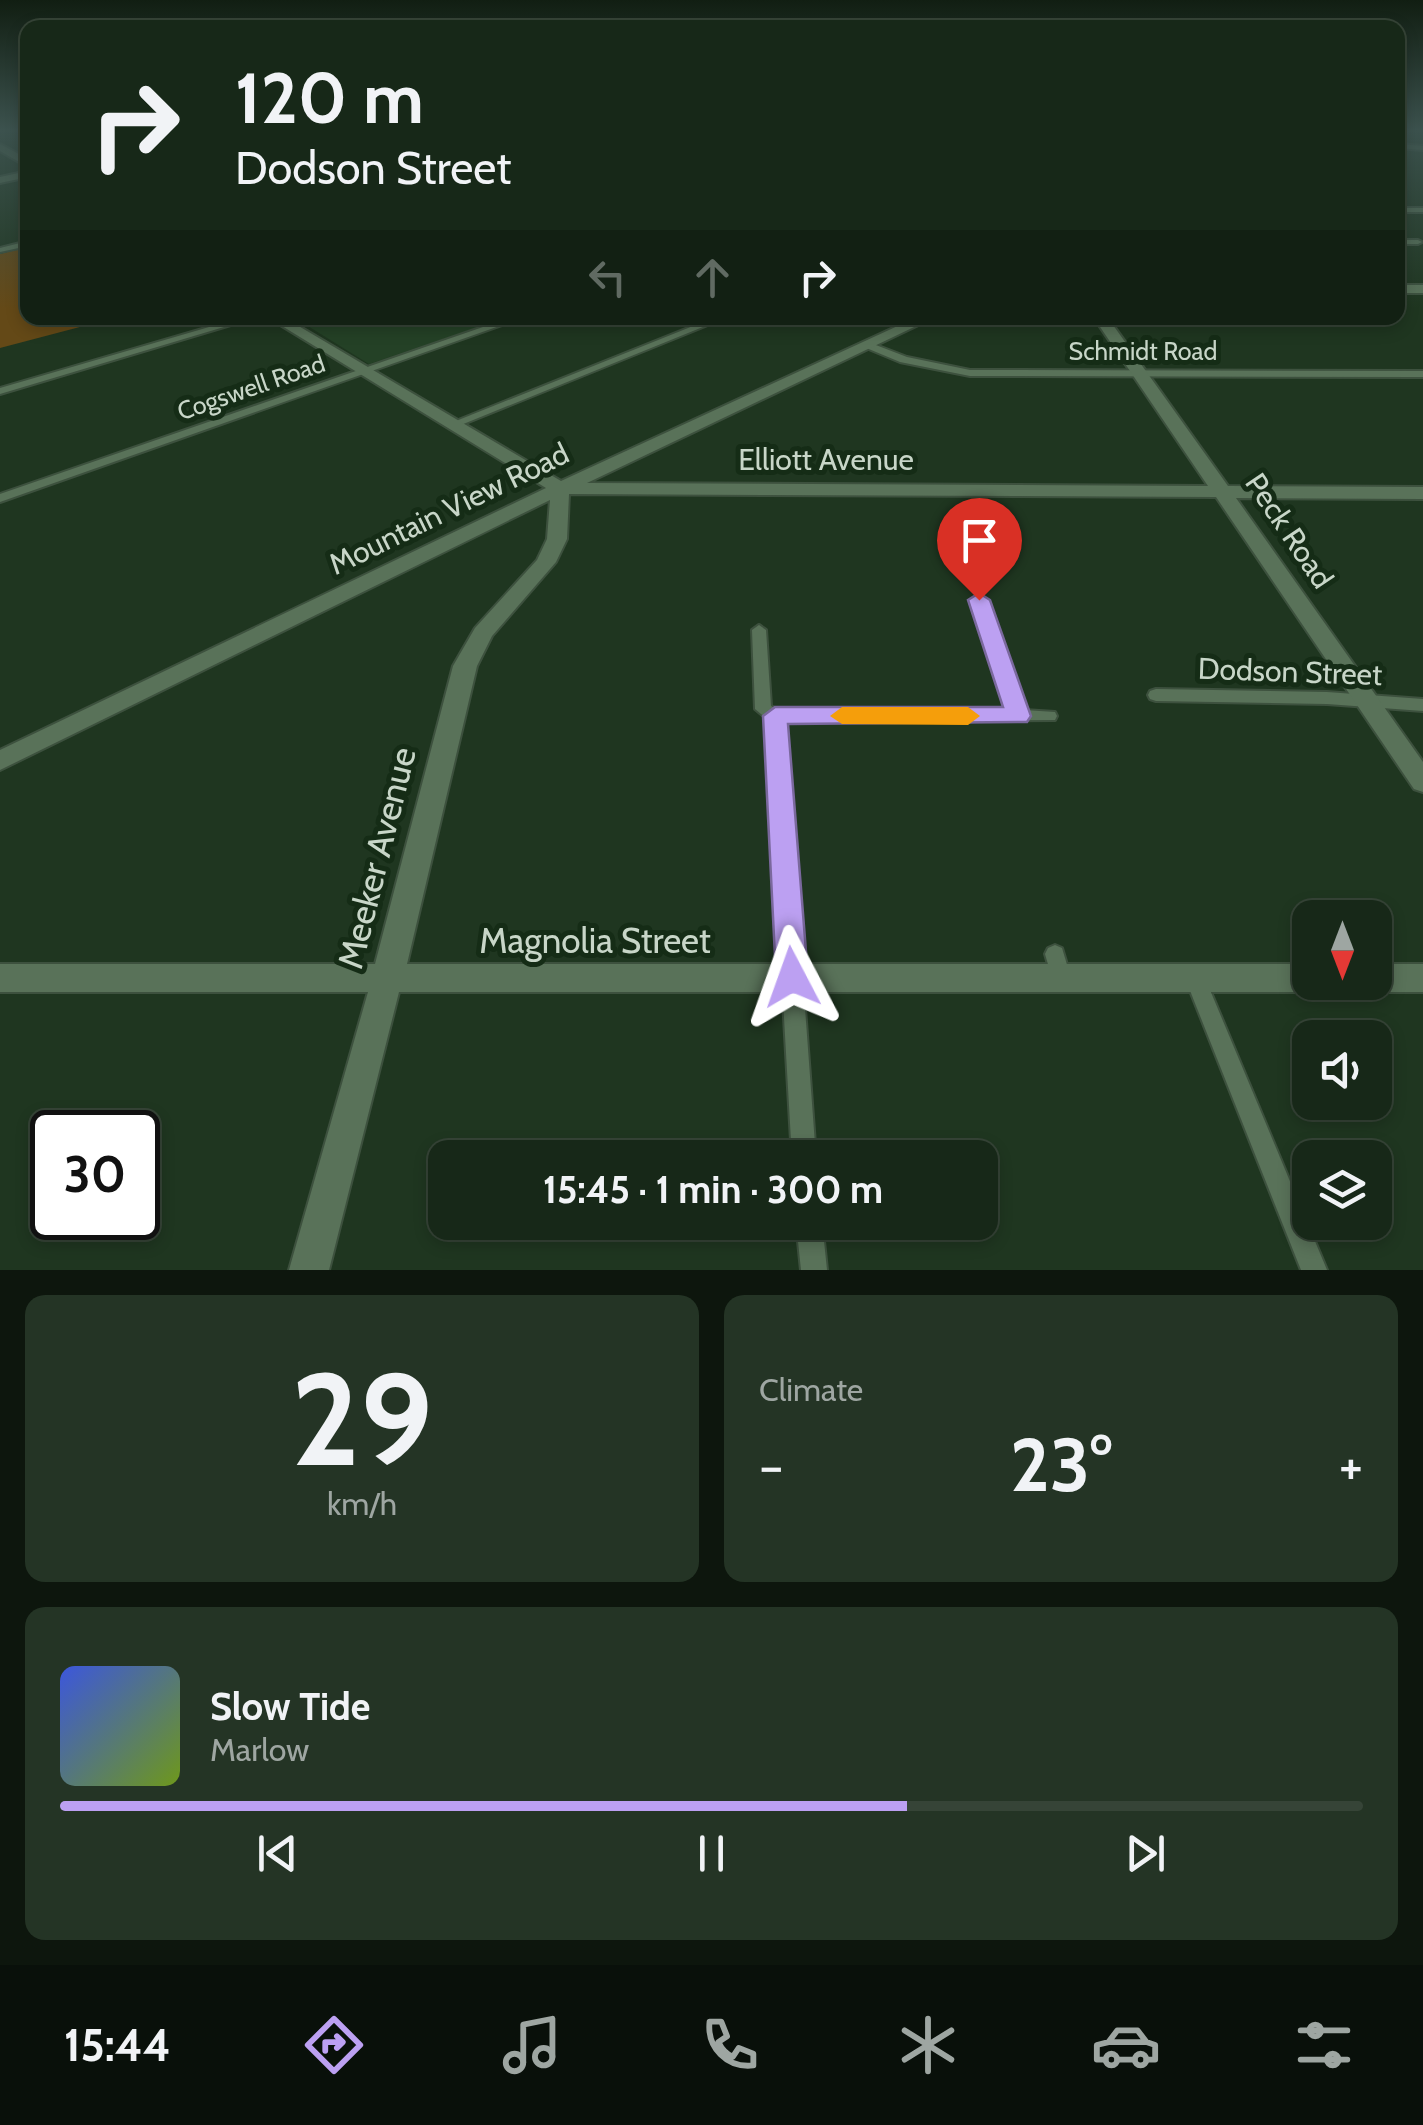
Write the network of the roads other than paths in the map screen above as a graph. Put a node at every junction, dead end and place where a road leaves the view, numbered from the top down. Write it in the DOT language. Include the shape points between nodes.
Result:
graph roads {
  1 [pos="1405,242"];
  2 [pos="1418,242"];
  3 [pos="225,325"];
  4 [pos="288,325"];
  5 [pos="496,325"];
  6 [pos="702,325"];
  7 [pos="911,325"];
  8 [pos="1105,325"];
  9 [pos="868,345"];
  10 [pos="364,371"];
  11 [pos="1140,373"];
  12 [pos="1423,374"];
  13 [pos="0,391"];
  14 [pos="452,425"];
  15 [pos="560,488"];
  16 [pos="1223,493"];
  17 [pos="1423,494"];
  18 [pos="0,498"];
  19 [pos="979,600"];
  20 [pos="758,630"];
  21 [pos="1156,696"];
  22 [pos="1367,702"];
  23 [pos="1423,705"];
  24 [pos="775,716"];
  25 [pos="1018,716"];
  26 [pos="1049,716"];
  27 [pos="0,762"];
  28 [pos="1423,782"];
  29 [pos="792,977"];
  30 [pos="0,978"];
  31 [pos="1195,978"];
  32 [pos="1292,978"];
  33 [pos="1392,978"];
  34 [pos="1423,978"];
  35 [pos="387,979"];
  36 [pos="803,1140"];
  37 [pos="811,1240"];
  38 [pos="309,1270"];
  39 [pos="814,1270"];
  40 [pos="1314,1270"];
  1 -- 2 [label="street"];
  3 -- 13 [label="street"];
  4 -- 10 [label="street, Elliott Avenue"];
  5 -- 10 [label="street, Cogswell Road"];
  6 -- 14 [label="street"];
  7 -- 9 [label="street, Mountain View Road"];
  8 -- 11 [label="street, Peck Road"];
  9 -- 11 [label="street, Schmidt Road" via="970,374"];
  9 -- 15 [label="street, Mountain View Road"];
  10 -- 14 [label="street, Elliott Avenue"];
  10 -- 18 [label="street, Cogswell Road"];
  11 -- 12 [label="street, Schmidt Road"];
  11 -- 16 [label="street, Peck Road"];
  14 -- 15 [label="street, Elliott Avenue"];
  15 -- 16 [label="street, Elliott Avenue"];
  15 -- 27 [label="street, Mountain View Road"];
  15 -- 35 [label="street, Meeker Avenue" via="557,538 546,562 483,633 465,666"];
  16 -- 17 [label="street, Elliott Avenue"];
  16 -- 22 [label="street, Peck Road"];
  19 -- 25 [label="street"];
  20 -- 24 [label="street" via="763,709"];
  21 -- 22 [label="street, Dodson Street"];
  22 -- 23 [label="street, Dodson Street"];
  22 -- 28 [label="street, Peck Road"];
  24 -- 25 [label="street"];
  24 -- 29 [label="street"];
  25 -- 26 [label="street"];
  29 -- 31 [label="street, Magnolia Street" via="1058,966"];
  29 -- 35 [label="street, Magnolia Street"];
  29 -- 36 [label="street"];
  30 -- 35 [label="street, Magnolia Street"];
  31 -- 32 [label="street, Magnolia Street"];
  31 -- 40 [label="street"];
  33 -- 34 [label="street"];
  35 -- 38 [label="street, Meeker Avenue"];
  37 -- 39 [label="street"];
}
